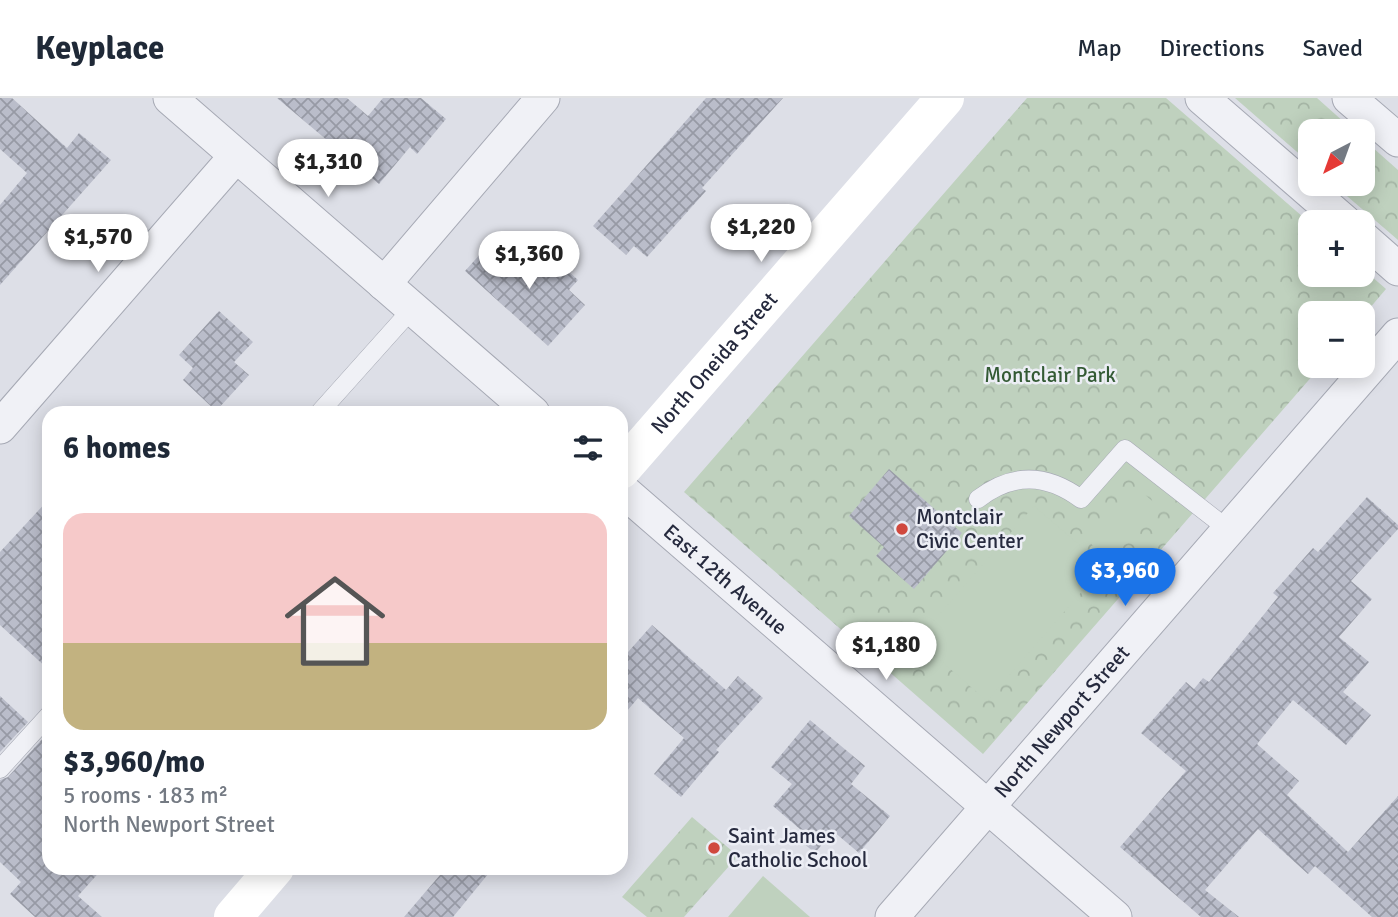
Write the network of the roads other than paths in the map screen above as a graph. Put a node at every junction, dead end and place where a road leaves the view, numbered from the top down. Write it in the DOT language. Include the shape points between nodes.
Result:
graph roads {
  1 [pos="170,98"];
  2 [pos="543,98"];
  3 [pos="945,98"];
  4 [pos="1202,98"];
  5 [pos="1349,98"];
  6 [pos="1398,140"];
  7 [pos="236,156"];
  8 [pos="1331,210"];
  9 [pos="1375,249"];
  10 [pos="1398,269"];
  11 [pos="384,284"];
  12 [pos="412,309"];
  13 [pos="1398,335"];
  14 [pos="325,406"];
  15 [pos="525,406"];
  16 [pos="0,427"];
  17 [pos="628,462"];
  18 [pos="628,495"];
  19 [pos="978,499"];
  20 [pos="1229,530"];
  21 [pos="42,723"];
  22 [pos="0,769"];
  23 [pos="988,807"];
  24 [pos="269,875"];
  25 [pos="233,917"];
  26 [pos="892,917"];
  27 [pos="1115,917"];
  1 -- 7 [label="street"];
  2 -- 11 [label="street"];
  3 -- 17 [label="street, North Oneida Street"];
  4 -- 8 [label="street"];
  5 -- 6 [label="street"];
  7 -- 11 [label="street"];
  7 -- 16 [label="street"];
  9 -- 10 [label="street"];
  11 -- 12 [label="street"];
  12 -- 14 [label="lane"];
  12 -- 15 [label="street"];
  13 -- 20 [label="street, North Newport Street"];
  18 -- 23 [label="street, East 12th Avenue"];
  19 -- 20 [label="lane" via="1003,483 1039,478 1059,484 1081,499 1125,449"];
  20 -- 23 [label="street, North Newport Street"];
  21 -- 22 [label="lane"];
  23 -- 26 [label="street, North Newport Street"];
  23 -- 27 [label="street, East 12th Avenue"];
  24 -- 25 [label="street"];
}
